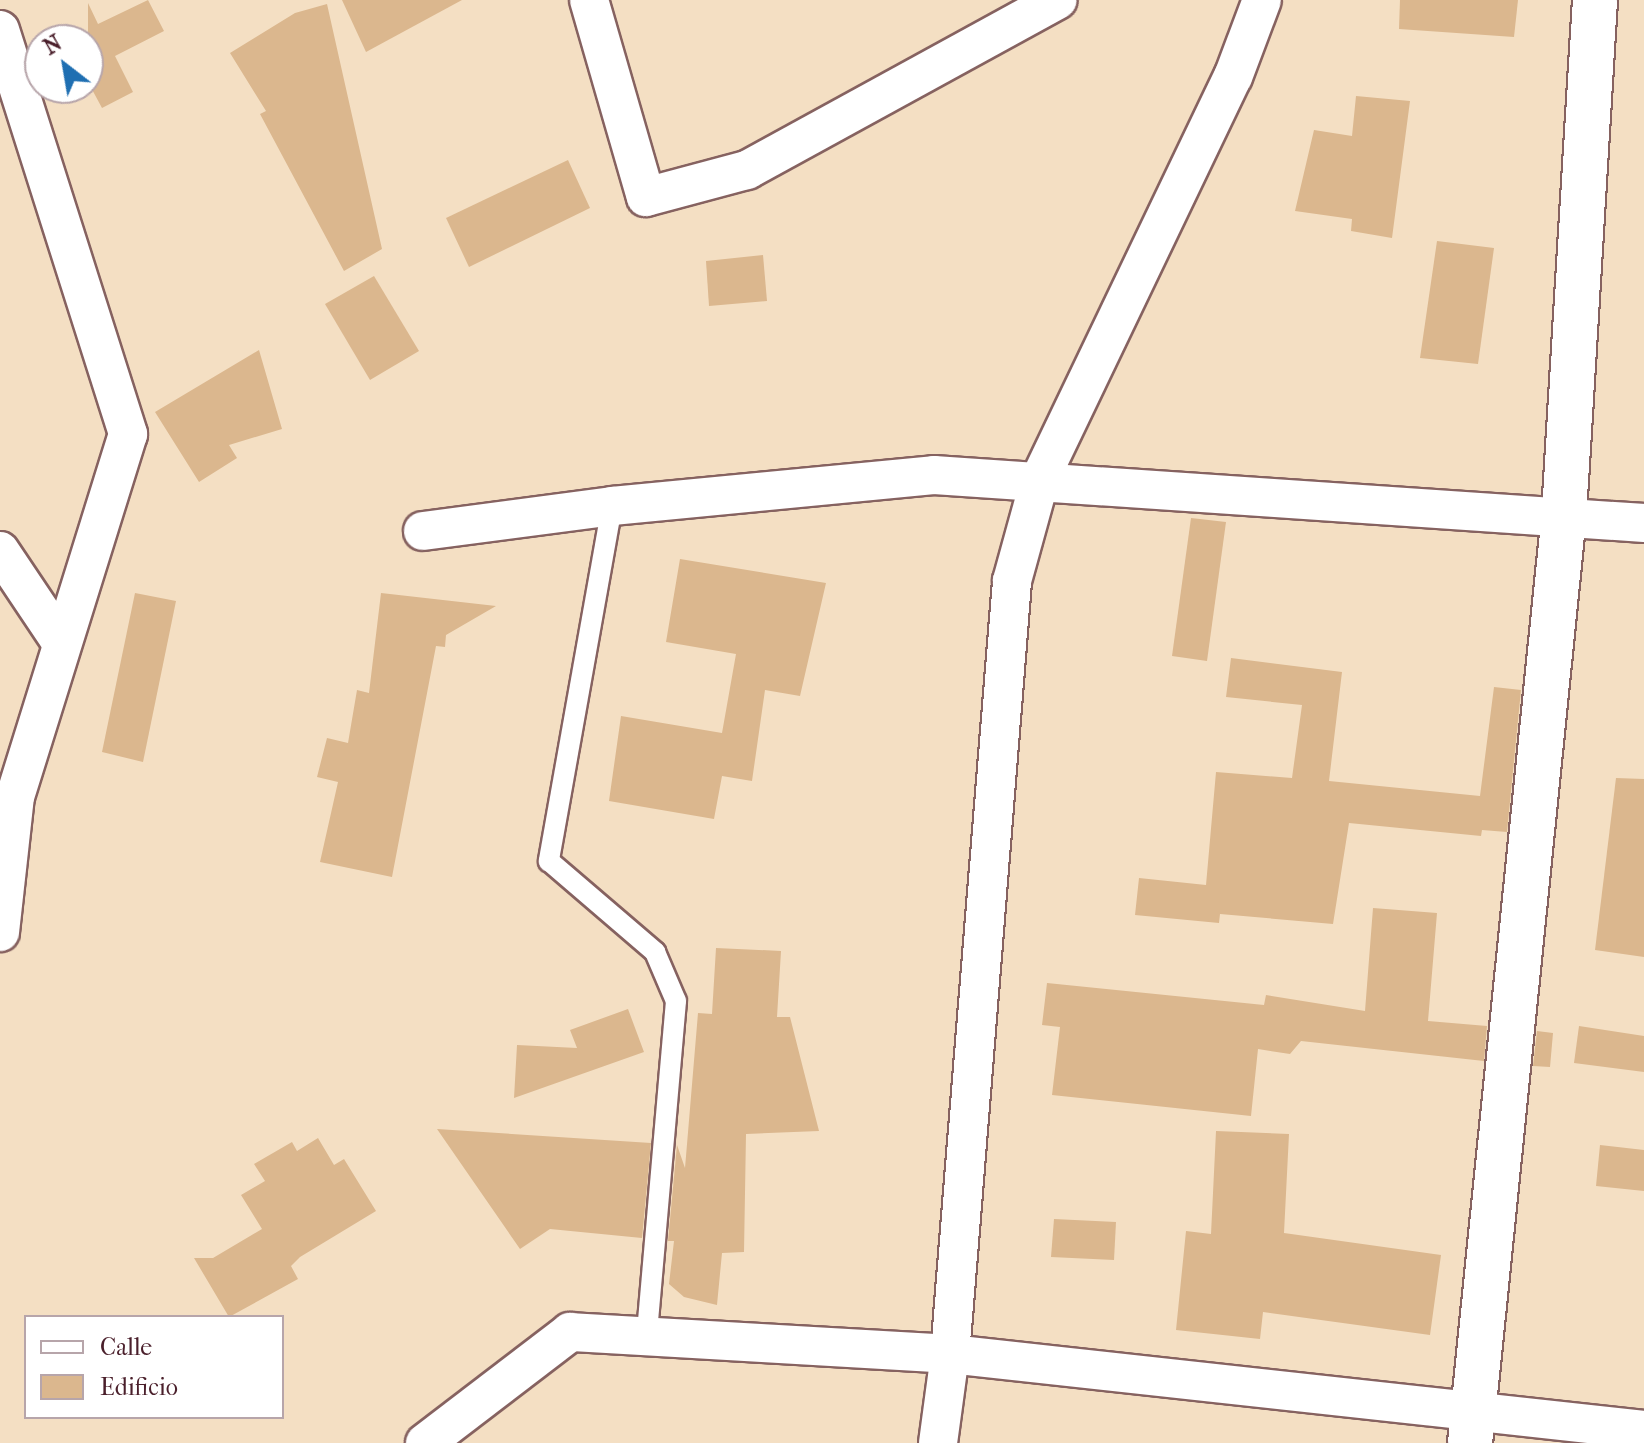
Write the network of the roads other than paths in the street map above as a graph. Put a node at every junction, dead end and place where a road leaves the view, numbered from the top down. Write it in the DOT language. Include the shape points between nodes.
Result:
graph roads {
  1 [pos="589,0"];
  2 [pos="1058,0"];
  3 [pos="1262,0"];
  4 [pos="1595,0"];
  5 [pos="0,30"];
  6 [pos="1040,479"];
  7 [pos="612,506"];
  8 [pos="1564,514"];
  9 [pos="1644,523"];
  10 [pos="423,531"];
  11 [pos="0,551"];
  12 [pos="61,642"];
  13 [pos="7,791"];
  14 [pos="0,932"];
  15 [pos="647,1334"];
  16 [pos="950,1354"];
  17 [pos="1472,1426"];
  18 [pos="1644,1430"];
  19 [pos="425,1443"];
  20 [pos="938,1443"];
  1 -- 2 [label="street" via="646,197 747,170"];
  3 -- 6 [label="street" via="1233,77"];
  4 -- 8 [label="street"];
  5 -- 12 [label="street" via="128,434"];
  6 -- 7 [label="street" via="934,475"];
  6 -- 8 [label="street"];
  6 -- 16 [label="street" via="1012,581"];
  7 -- 10 [label="street"];
  7 -- 15 [label="lane" via="549,861 655,952 676,1001"];
  8 -- 9 [label="street"];
  8 -- 17 [label="street"];
  11 -- 12 [label="street"];
  12 -- 13 [label="street"];
  13 -- 14 [label="street"];
  15 -- 16 [label="street"];
  15 -- 19 [label="street" via="570,1332"];
  16 -- 17 [label="street"];
  16 -- 20 [label="street"];
  17 -- 18 [label="street"];
}
